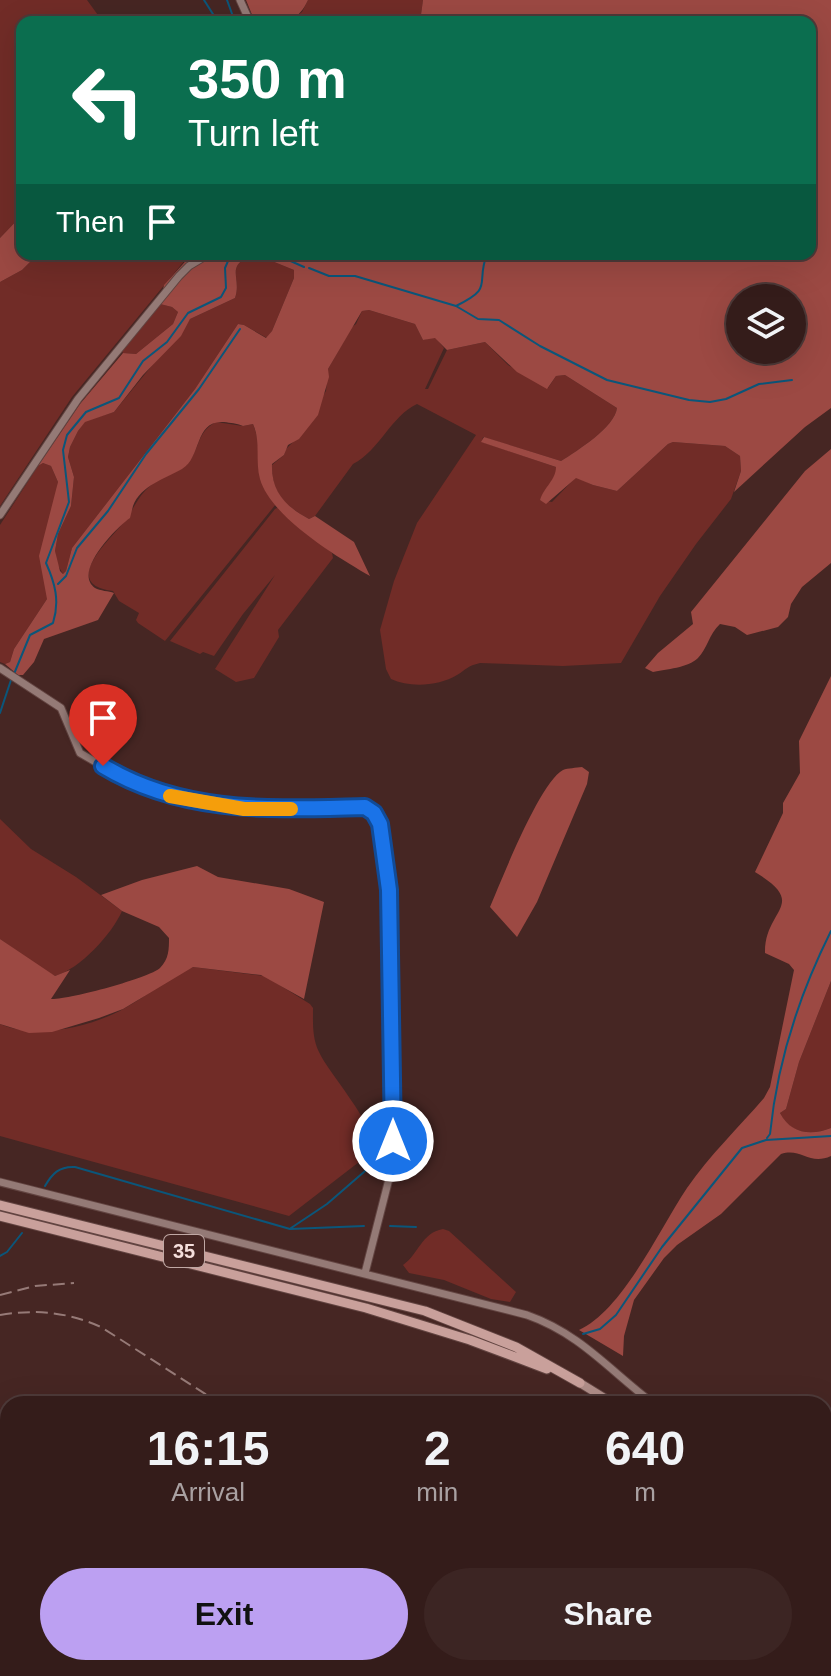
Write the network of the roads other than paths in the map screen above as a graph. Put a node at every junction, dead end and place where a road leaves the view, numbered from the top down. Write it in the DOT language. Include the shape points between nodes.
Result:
graph roads {
  1 [pos="199,260"];
  2 [pos="0,515"];
  3 [pos="3,670"];
  4 [pos="0,1182"];
  5 [pos="0,1205"];
  6 [pos="0,1216"];
  7 [pos="365,1273"];
  8 [pos="580,1383"];
  9 [pos="601,1396"];
  10 [pos="645,1396"];
  1 -- 2 [label="street" via="179,276 78,399"];
  3 -- 7 [label="street" via="61,708 80,753 166,795 244,809 365,807 374,813 389,890 393,1141 390,1175"];
  4 -- 7 [label="street"];
  5 -- 8 [label="highway, 35" via="425,1311 500,1339"];
  6 -- 8 [label="highway, 35" via="366,1308 497,1349"];
  7 -- 10 [label="street" via="551,1324 581,1342"];
  8 -- 9 [label="main road, 35"];
}
